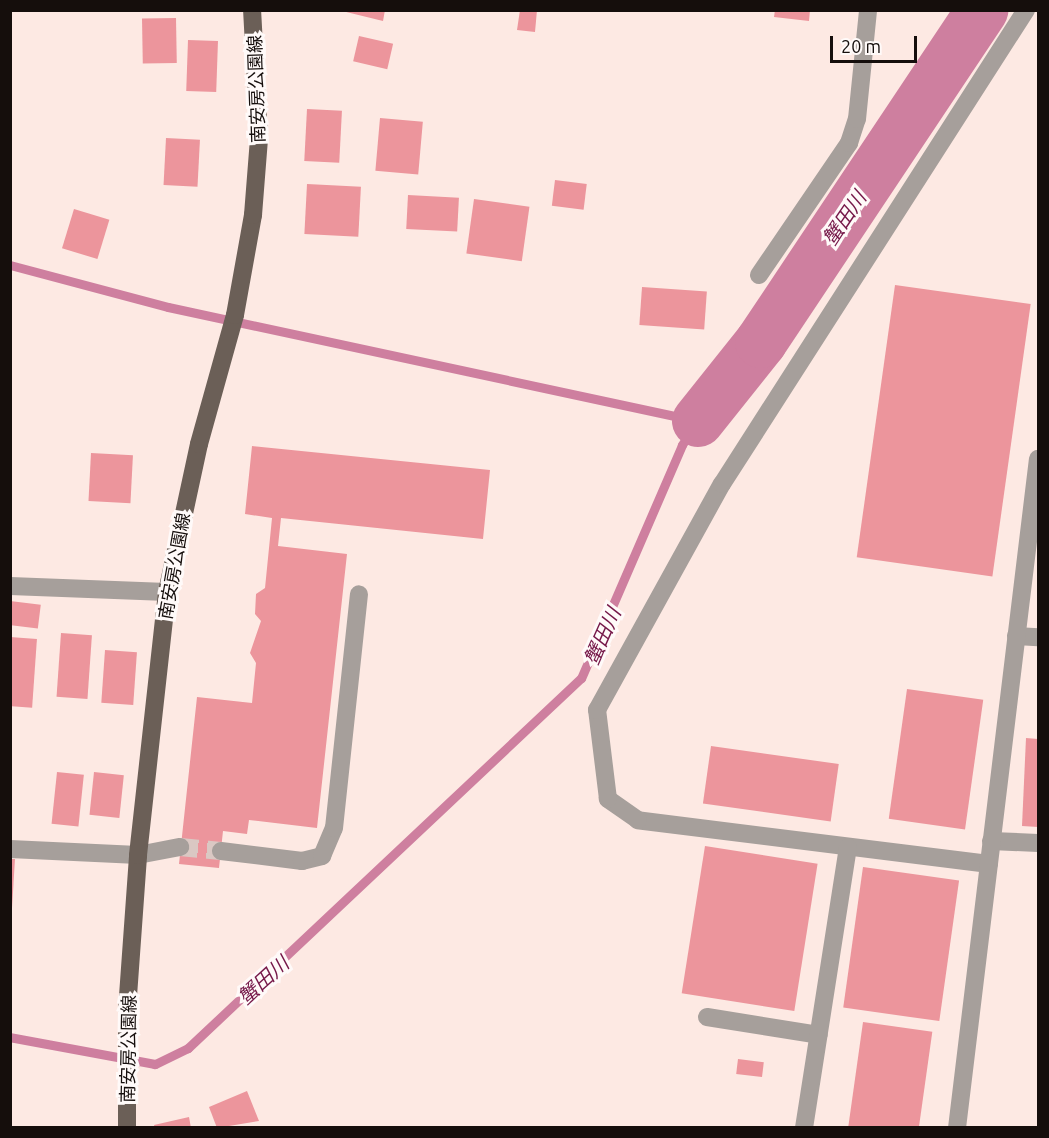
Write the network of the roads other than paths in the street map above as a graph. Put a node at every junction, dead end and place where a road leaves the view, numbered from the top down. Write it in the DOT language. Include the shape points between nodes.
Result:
graph roads {
  1 [pos="252,10"];
  2 [pos="868,10"];
  3 [pos="1026,10"];
  4 [pos="759,275"];
  5 [pos="1038,459"];
  6 [pos="10,586"];
  7 [pos="167,592"];
  8 [pos="359,594"];
  9 [pos="1016,636"];
  10 [pos="1038,637"];
  11 [pos="991,842"];
  12 [pos="1038,843"];
  13 [pos="180,847"];
  14 [pos="848,847"];
  15 [pos="10,849"];
  16 [pos="220,851"];
  17 [pos="138,855"];
  18 [pos="988,864"];
  19 [pos="707,1017"];
  20 [pos="819,1035"];
  21 [pos="127,1128"];
  22 [pos="804,1128"];
  23 [pos="957,1128"];
  1 -- 7 [label="main road, 南安房公園線" via="259,138 240,292"];
  2 -- 4 [label="street" via="857,119 849,143"];
  3 -- 14 [label="street" via="722,484 597,710 608,799 638,820"];
  5 -- 9 [label="street"];
  6 -- 7 [label="street"];
  7 -- 17 [label="main road, 南安房公園線"];
  8 -- 16 [label="street" via="334,828 322,856 302,861"];
  9 -- 10 [label="street"];
  9 -- 11 [label="street"];
  11 -- 12 [label="street"];
  11 -- 18 [label="street"];
  13 -- 17 [label="street"];
  14 -- 18 [label="street"];
  14 -- 20 [label="street"];
  15 -- 17 [label="street"];
  17 -- 21 [label="main road, 南安房公園線" via="126,1052"];
  18 -- 23 [label="street"];
  19 -- 20 [label="street"];
  20 -- 22 [label="street"];
}
